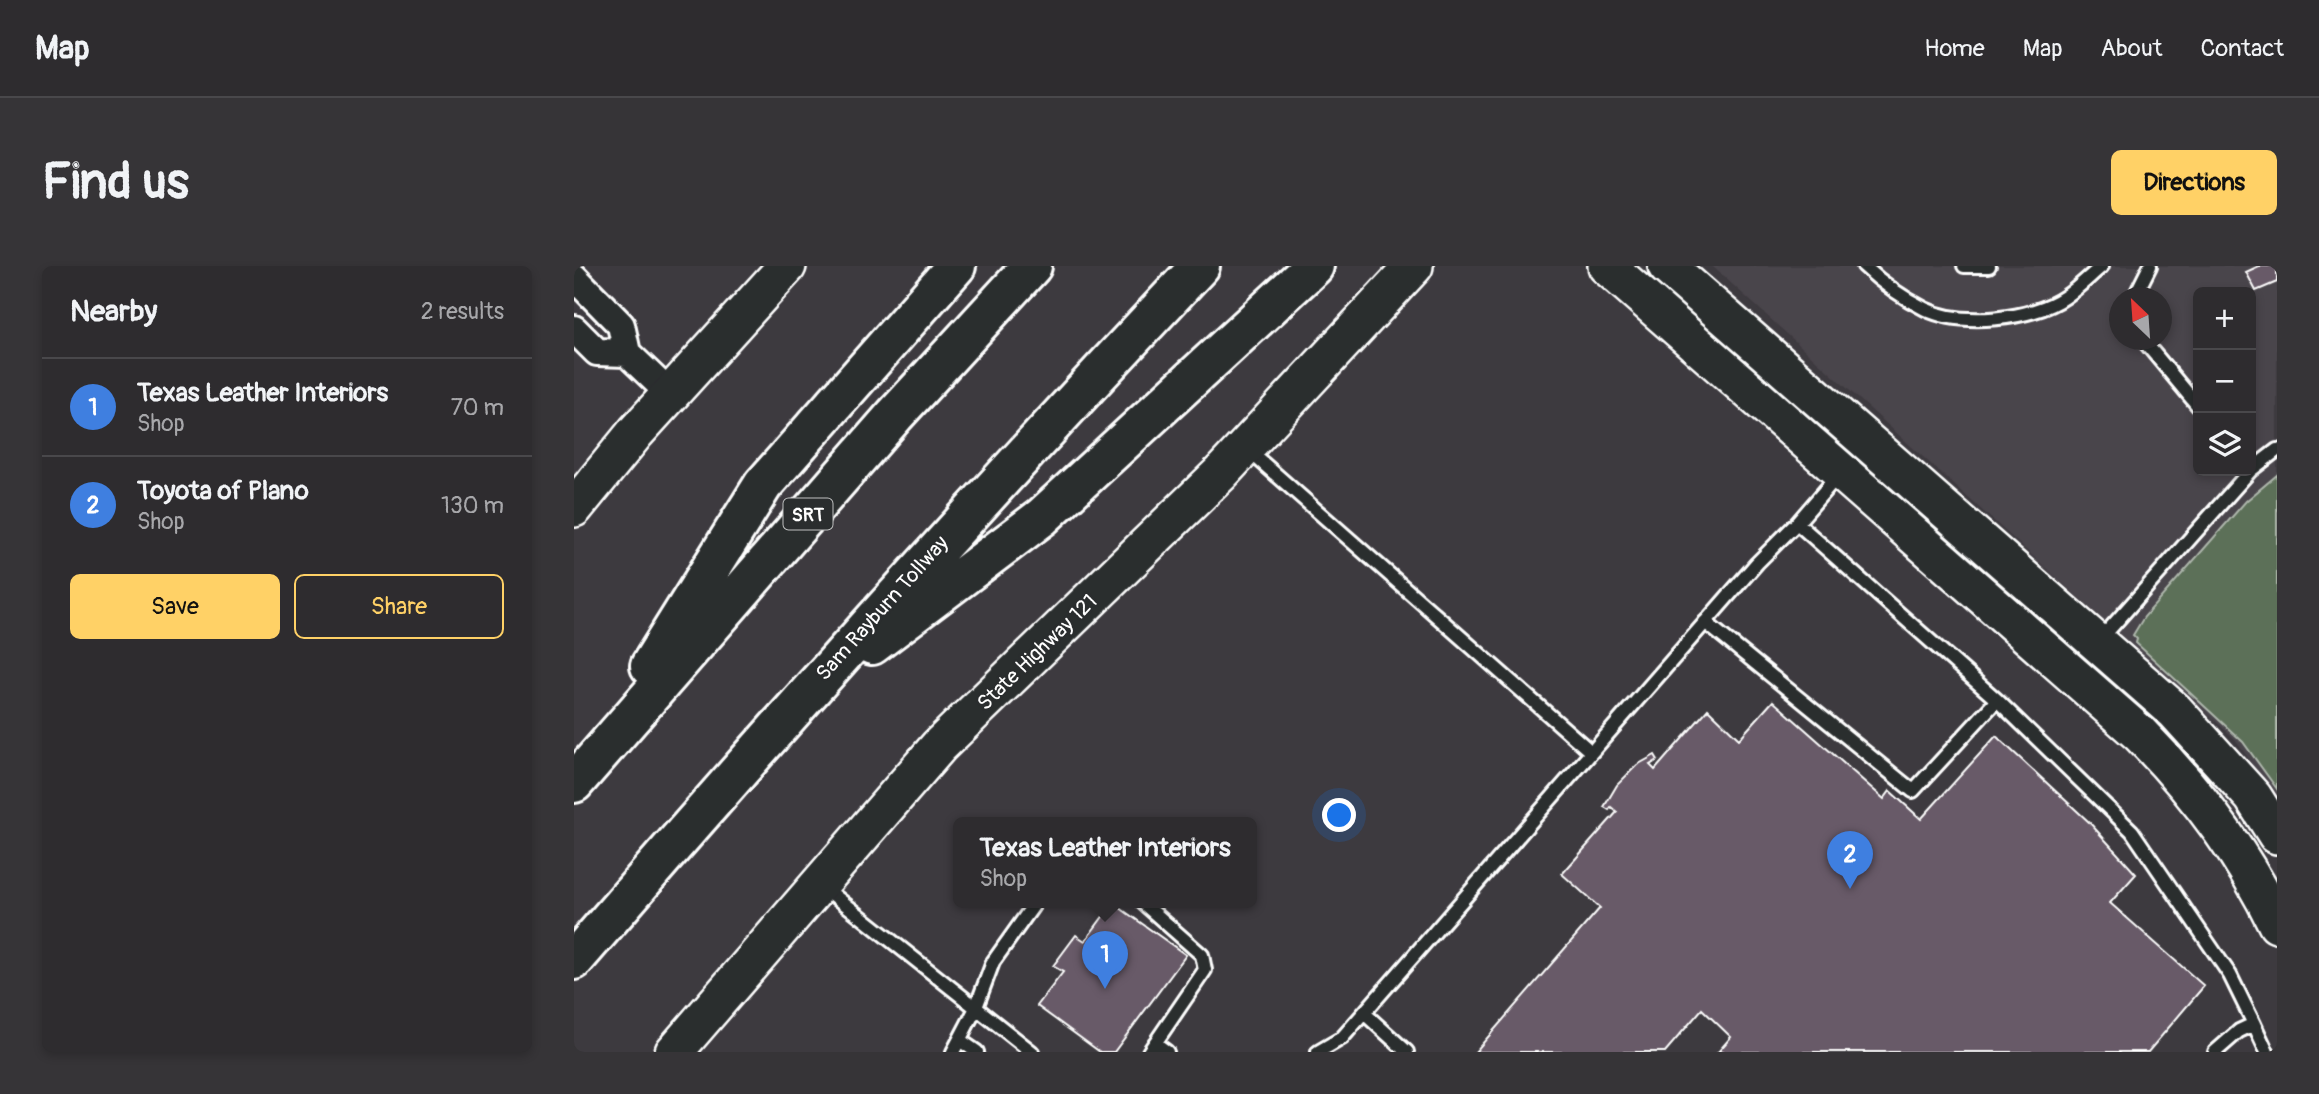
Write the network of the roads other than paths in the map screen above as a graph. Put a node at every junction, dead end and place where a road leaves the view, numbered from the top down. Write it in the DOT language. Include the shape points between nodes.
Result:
graph roads {
  1 [pos="787,266"];
  2 [pos="956,266"];
  3 [pos="1032,266"];
  4 [pos="1200,266"];
  5 [pos="1314,266"];
  6 [pos="1414,266"];
  7 [pos="1607,266"];
  8 [pos="1667,266"];
  9 [pos="1864,266"];
  10 [pos="1964,266"];
  11 [pos="1989,266"];
  12 [pos="2102,266"];
  13 [pos="2150,266"];
  14 [pos="574,277"];
  15 [pos="2140,287"];
  16 [pos="574,329"];
  17 [pos="2151,350"];
  18 [pos="627,353"];
  19 [pos="670,394"];
  20 [pos="2193,400"];
  21 [pos="1868,440"];
  22 [pos="1245,447"];
  23 [pos="2277,450"];
  24 [pos="2256,464"];
  25 [pos="1840,473"];
  26 [pos="2243,476"];
  27 [pos="574,508"];
  28 [pos="1797,523"];
  29 [pos="1705,622"];
  30 [pos="2097,643"];
  31 [pos="2072,672"];
  32 [pos="1997,700"];
  33 [pos="797,702"];
  34 [pos="1591,752"];
  35 [pos="581,775"];
  36 [pos="2253,797"];
  37 [pos="2218,821"];
  38 [pos="2277,835"];
  39 [pos="818,883"];
  40 [pos="1031,908"];
  41 [pos="1149,908"];
  42 [pos="2277,924"];
  43 [pos="574,960"];
  44 [pos="975,1010"];
  45 [pos="1364,1013"];
  46 [pos="2254,1024"];
  47 [pos="961,1041"];
  48 [pos="1152,1047"];
  49 [pos="674,1052"];
  50 [pos="953,1052"];
  51 [pos="977,1052"];
  52 [pos="1032,1052"];
  53 [pos="1167,1052"];
  54 [pos="1318,1052"];
  55 [pos="1407,1052"];
  56 [pos="2214,1052"];
  57 [pos="2267,1052"];
  1 -- 19 [label="street"];
  2 -- 35 [label="highway" via="763,485"];
  3 -- 35 [label="highway, SRT" via="895,415"];
  4 -- 33 [label="highway, Sam Rayburn Tollway"];
  5 -- 33 [label="highway" via="1042,517"];
  6 -- 22 [label="street, State Highway 121"];
  7 -- 25 [label="street"];
  8 -- 21 [label="street"];
  9 -- 12 [label="lane" via="1927,310 1967,319 2020,316 2063,299"];
  10 -- 11 [label="lane"];
  13 -- 15 [label="lane"];
  14 -- 18 [label="street" via="621,325"];
  16 -- 18 [label="street" via="597,352"];
  17 -- 20 [label="lane"];
  18 -- 19 [label="street"];
  19 -- 27 [label="street"];
  21 -- 25 [label="street"];
  21 -- 30 [label="street"];
  22 -- 34 [label="lane"];
  22 -- 39 [label="street, State Highway 121" via="939,746"];
  23 -- 24 [label="lane"];
  25 -- 28 [label="lane"];
  25 -- 31 [label="street"];
  26 -- 30 [label="lane"];
  28 -- 29 [label="lane"];
  28 -- 32 [label="lane"];
  29 -- 32 [label="lane" via="1913,791"];
  29 -- 34 [label="lane"];
  30 -- 31 [label="street"];
  30 -- 36 [label="street" via="2175,711"];
  31 -- 37 [label="street" via="2175,769"];
  32 -- 46 [label="lane" via="2132,831 2231,975"];
  33 -- 43 [label="highway, Sam Rayburn Tollway"];
  34 -- 45 [label="lane"];
  36 -- 37 [label="street"];
  36 -- 38 [label="street"];
  37 -- 42 [label="street"];
  39 -- 44 [label="lane"];
  39 -- 49 [label="street, State Highway 121"];
  40 -- 44 [label="lane" via="993,962"];
  41 -- 48 [label="lane" via="1202,955 1205,970"];
  44 -- 47 [label="lane"];
  44 -- 52 [label="lane"];
  45 -- 54 [label="lane" via="1342,1038"];
  45 -- 55 [label="lane"];
  46 -- 56 [label="lane"];
  46 -- 57 [label="lane"];
  47 -- 50 [label="lane"];
  47 -- 51 [label="lane"];
  48 -- 53 [label="lane"];
}
